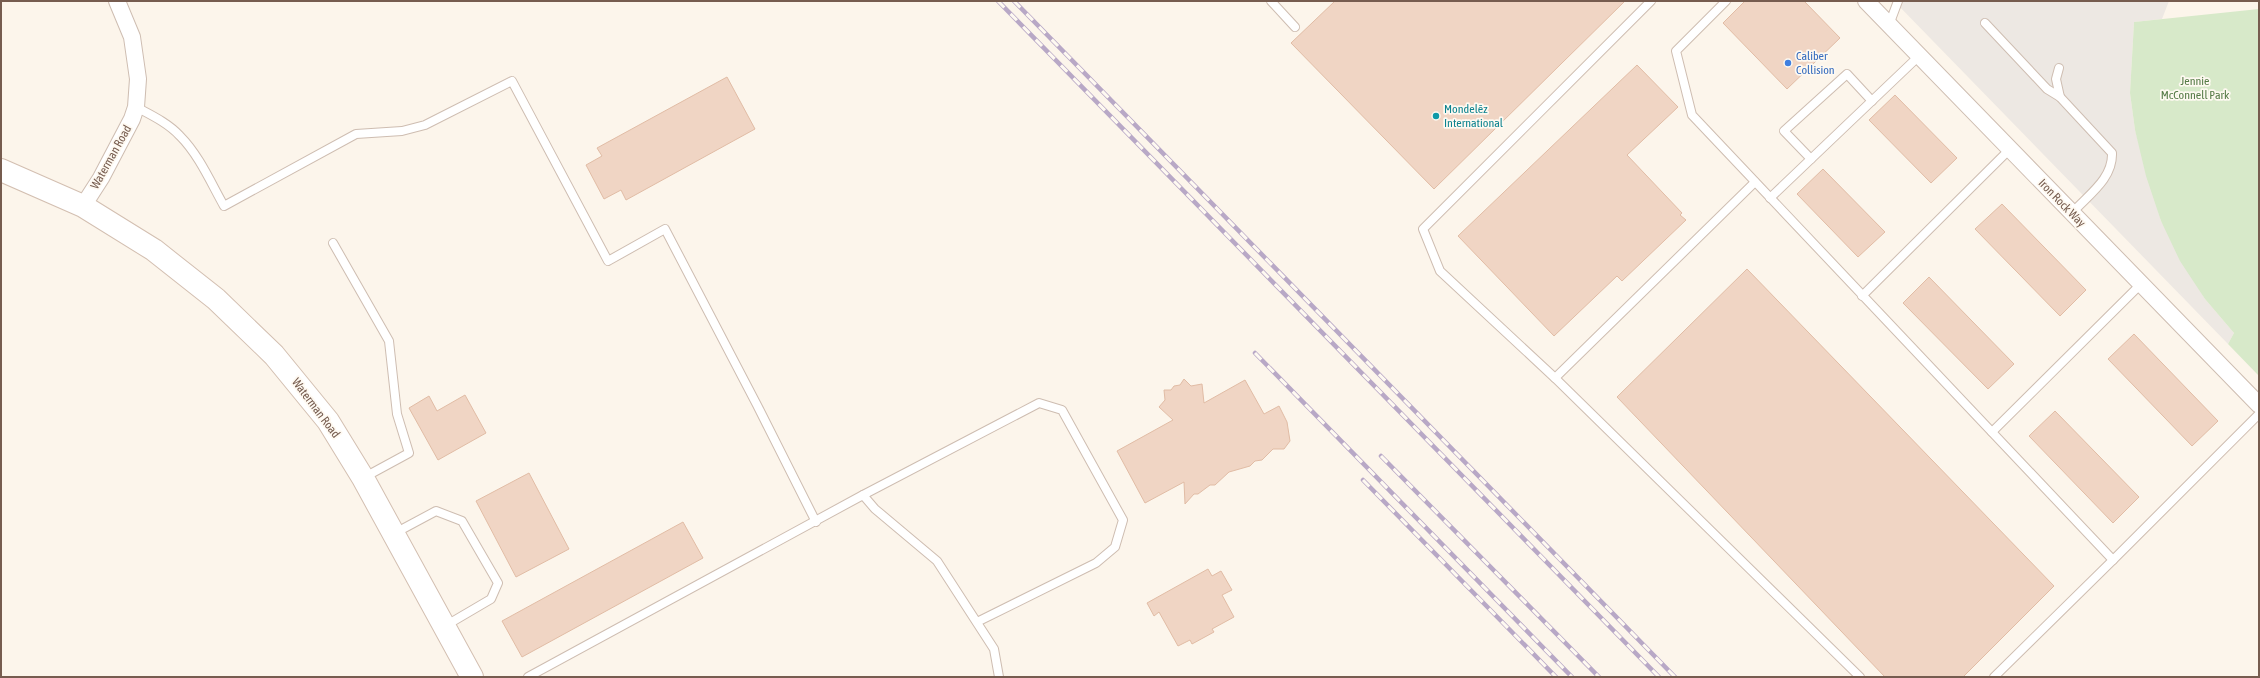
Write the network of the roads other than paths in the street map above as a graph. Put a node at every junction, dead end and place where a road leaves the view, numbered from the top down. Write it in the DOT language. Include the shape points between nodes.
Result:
graph roads {
  1 [pos="117,1"];
  2 [pos="1271,1"];
  3 [pos="1651,1"];
  4 [pos="1726,1"];
  5 [pos="1866,1"];
  6 [pos="1898,1"];
  7 [pos="1985,23"];
  8 [pos="1889,25"];
  9 [pos="1295,27"];
  10 [pos="1919,56"];
  11 [pos="2059,68"];
  12 [pos="2060,97"];
  13 [pos="1872,101"];
  14 [pos="136,107"];
  15 [pos="2010,150"];
  16 [pos="1811,160"];
  17 [pos="1,170"];
  18 [pos="1755,182"];
  19 [pos="1770,198"];
  20 [pos="83,206"];
  21 [pos="2072,213"];
  22 [pos="333,243"];
  23 [pos="2141,284"];
  24 [pos="1862,296"];
  25 [pos="1555,378"];
  26 [pos="2259,405"];
  27 [pos="2259,414"];
  28 [pos="1992,432"];
  29 [pos="363,478"];
  30 [pos="863,495"];
  31 [pos="816,522"];
  32 [pos="395,533"];
  33 [pos="2112,560"];
  34 [pos="977,622"];
  35 [pos="445,626"];
  36 [pos="472,677"];
  37 [pos="528,677"];
  38 [pos="999,677"];
  39 [pos="1860,677"];
  40 [pos="1994,677"];
  1 -- 14 [label="street, Waterman Road" via="132,37 138,79"];
  2 -- 9 [label="lane"];
  3 -- 25 [label="lane" via="1423,229 1440,271"];
  4 -- 18 [label="lane" via="1676,51 1692,115"];
  5 -- 8 [label="street, Iron Rock Way"];
  6 -- 8 [label="lane"];
  7 -- 12 [label="lane" via="2047,90"];
  8 -- 10 [label="street, Iron Rock Way"];
  10 -- 13 [label="lane"];
  10 -- 15 [label="street, Iron Rock Way"];
  11 -- 12 [label="lane" via="2056,79"];
  12 -- 21 [label="lane" via="2112,153 2108,175"];
  13 -- 16 [label="lane"];
  13 -- 16 [label="lane" via="1847,74 1784,131"];
  14 -- 20 [label="street, Waterman Road" via="101,178"];
  14 -- 31 [label="lane" via="180,135 224,206 356,134 402,131 425,125 512,81 608,261 665,230"];
  15 -- 21 [label="street, Iron Rock Way"];
  15 -- 24 [label="lane"];
  16 -- 19 [label="lane"];
  17 -- 20 [label="main road, Waterman Road"];
  18 -- 19 [label="lane"];
  18 -- 25 [label="lane"];
  19 -- 24 [label="lane"];
  20 -- 29 [label="main road, Waterman Road" via="154,250 216,299 269,350 328,421"];
  21 -- 23 [label="street, Iron Rock Way"];
  22 -- 29 [label="lane" via="389,341 397,414 409,453"];
  23 -- 26 [label="street, Iron Rock Way"];
  23 -- 28 [label="lane"];
  24 -- 28 [label="lane"];
  25 -- 39 [label="lane"];
  27 -- 33 [label="lane"];
  28 -- 33 [label="lane"];
  29 -- 32 [label="main road, Waterman Road"];
  30 -- 31 [label="lane"];
  30 -- 34 [label="lane" via="937,561"];
  30 -- 34 [label="lane" via="1038,403 1062,410 1124,520 1115,548 1096,563"];
  31 -- 37 [label="lane"];
  32 -- 35 [label="main road, Waterman Road"];
  32 -- 35 [label="lane" via="436,511 462,521 498,583 491,598"];
  33 -- 40 [label="lane"];
  34 -- 38 [label="lane" via="994,648"];
  35 -- 36 [label="main road, Waterman Road"];
}
